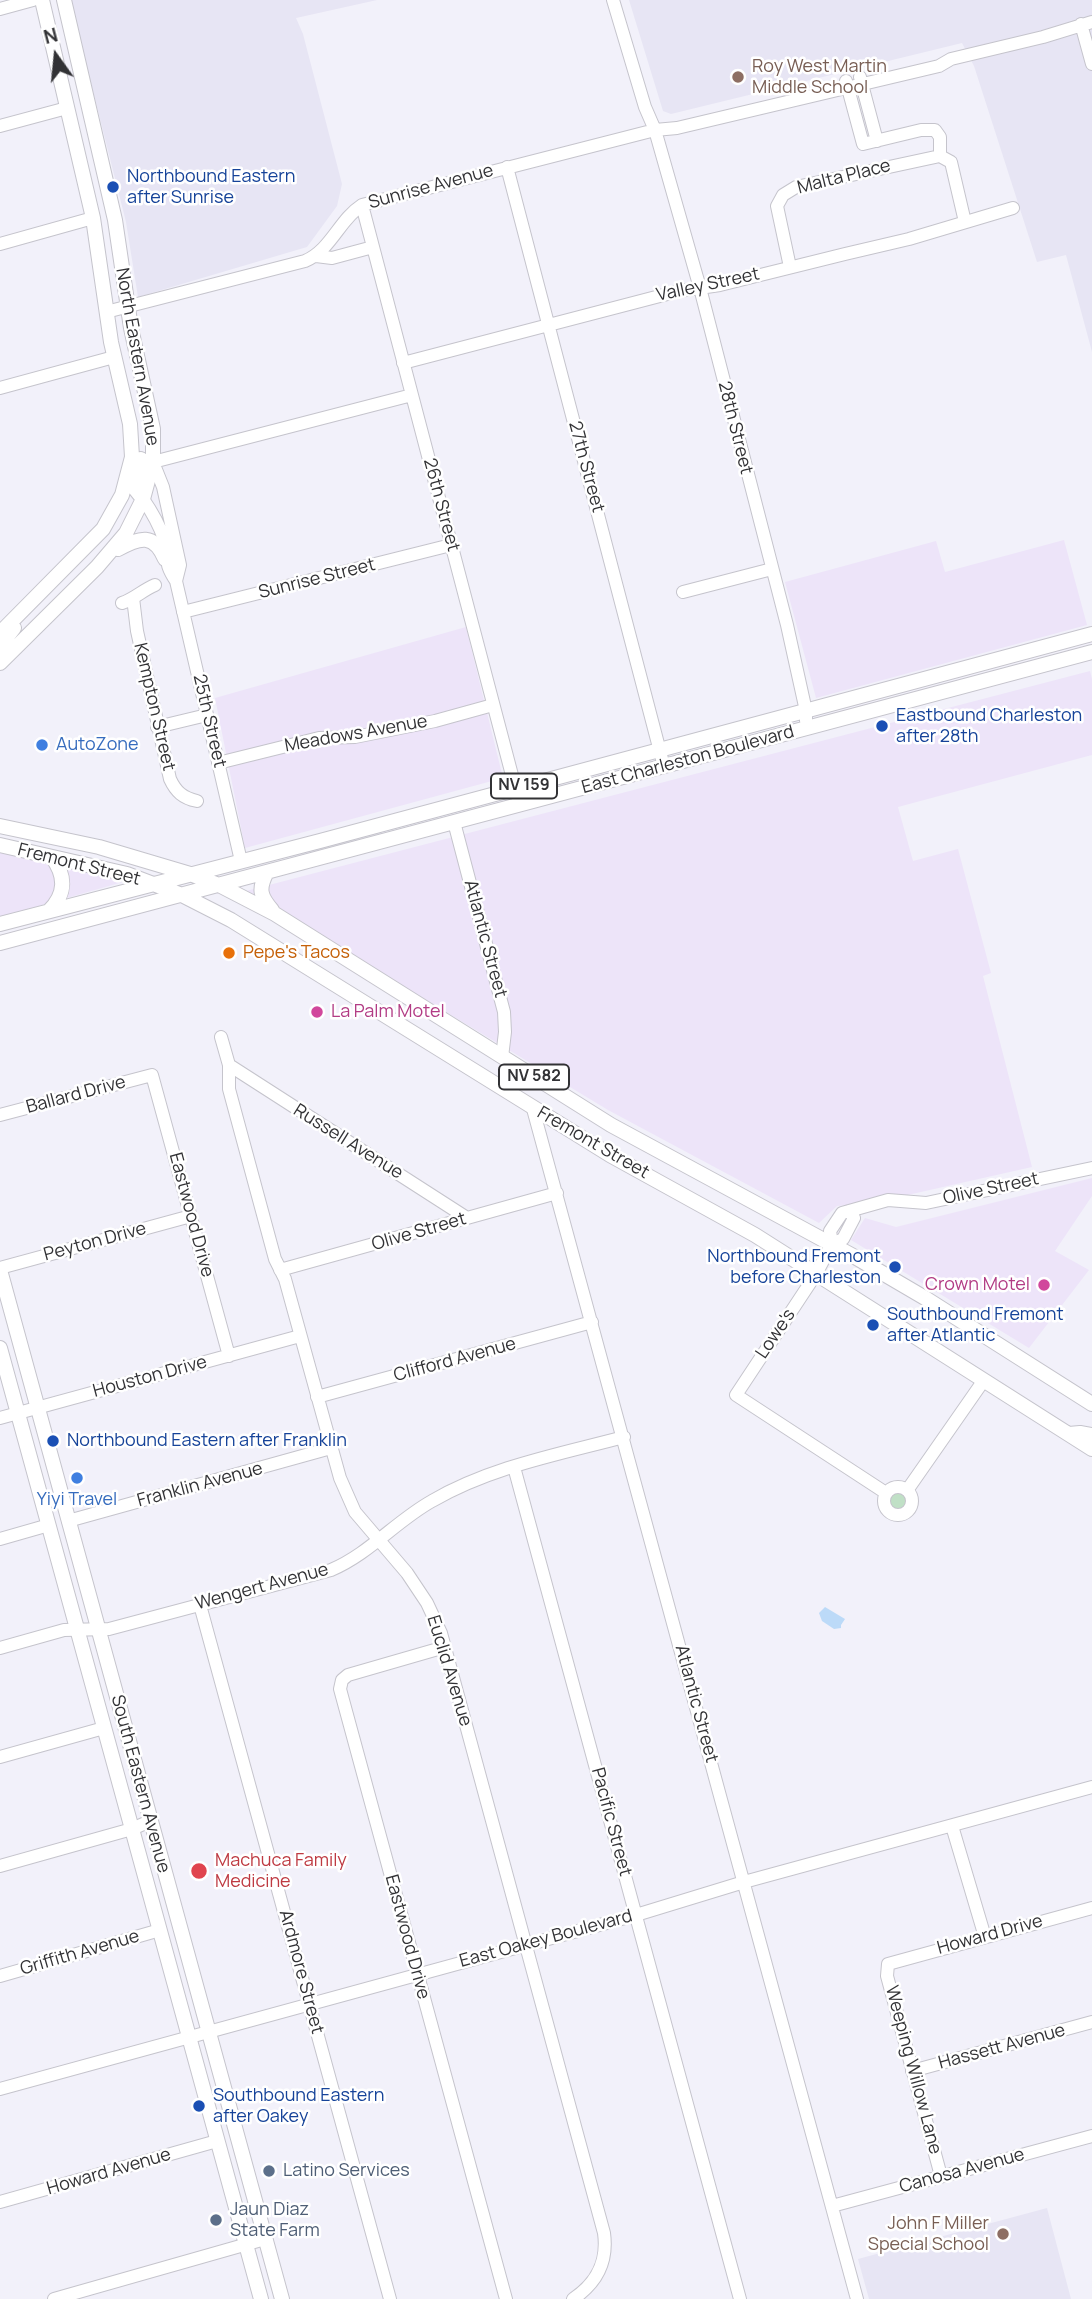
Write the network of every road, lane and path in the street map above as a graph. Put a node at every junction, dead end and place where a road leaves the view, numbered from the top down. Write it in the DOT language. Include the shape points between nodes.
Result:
graph roads {
  1 [pos="33,0"];
  2 [pos="42,0"];
  3 [pos="65,0"];
  4 [pos="613,0"];
  5 [pos="621,0"];
  6 [pos="0,9"];
  7 [pos="1086,23"];
  8 [pos="1092,64"];
  9 [pos="861,80"];
  10 [pos="847,84"];
  11 [pos="67,108"];
  12 [pos="0,126"];
  13 [pos="655,130"];
  14 [pos="877,141"];
  15 [pos="940,156"];
  16 [pos="507,167"];
  17 [pos="362,205"];
  18 [pos="1013,208"];
  19 [pos="93,219"];
  20 [pos="965,222"];
  21 [pos="0,244"];
  22 [pos="373,247"];
  23 [pos="316,256"];
  24 [pos="790,267"];
  25 [pos="699,288"];
  26 [pos="127,307"];
  27 [pos="106,312"];
  28 [pos="547,324"];
  29 [pos="114,357"];
  30 [pos="403,363"];
  31 [pos="0,388"];
  32 [pos="412,395"];
  33 [pos="129,415"];
  34 [pos="153,462"];
  35 [pos="143,499"];
  36 [pos="451,545"];
  37 [pos="108,555"];
  38 [pos="165,559"];
  39 [pos="772,569"];
  40 [pos="176,581"];
  41 [pos="155,585"];
  42 [pos="45,588"];
  43 [pos="683,592"];
  44 [pos="183,612"];
  45 [pos="0,632"];
  46 [pos="1092,634"];
  47 [pos="0,646"];
  48 [pos="1092,652"];
  49 [pos="1004,657"];
  50 [pos="0,663"];
  51 [pos="1039,666"];
  52 [pos="980,682"];
  53 [pos="493,705"];
  54 [pos="806,711"];
  55 [pos="207,715"];
  56 [pos="157,727"];
  57 [pos="806,728"];
  58 [pos="661,750"];
  59 [pos="218,763"];
  60 [pos="663,766"];
  61 [pos="515,788"];
  62 [pos="197,801"];
  63 [pos="519,805"];
  64 [pos="0,818"];
  65 [pos="454,822"];
  66 [pos="0,826"];
  67 [pos="18,828"];
  68 [pos="0,845"];
  69 [pos="52,857"];
  70 [pos="241,861"];
  71 [pos="267,872"];
  72 [pos="190,874"];
  73 [pos="152,883"];
  74 [pos="219,885"];
  75 [pos="182,895"];
  76 [pos="48,912"];
  77 [pos="275,914"];
  78 [pos="0,925"];
  79 [pos="0,943"];
  80 [pos="221,1037"];
  81 [pos="502,1057"];
  82 [pos="229,1065"];
  83 [pos="152,1075"];
  84 [pos="533,1109"];
  85 [pos="0,1115"];
  86 [pos="1092,1168"];
  87 [pos="557,1193"];
  88 [pos="191,1216"];
  89 [pos="467,1218"];
  90 [pos="832,1244"];
  91 [pos="0,1269"];
  92 [pos="280,1270"];
  93 [pos="816,1274"];
  94 [pos="592,1322"];
  95 [pos="300,1336"];
  96 [pos="0,1348"];
  97 [pos="229,1356"];
  98 [pos="984,1380"];
  99 [pos="317,1397"];
  100 [pos="1092,1404"];
  101 [pos="38,1408"];
  102 [pos="18,1413"];
  103 [pos="0,1418"];
  104 [pos="1069,1434"];
  105 [pos="1092,1435"];
  106 [pos="624,1437"];
  107 [pos="331,1448"];
  108 [pos="1092,1449"];
  109 [pos="514,1466"];
  110 [pos="908,1489"];
  111 [pos="886,1493"];
  112 [pos="68,1521"];
  113 [pos="49,1525"];
  114 [pos="0,1539"];
  115 [pos="378,1541"];
  116 [pos="200,1605"];
  117 [pos="97,1629"];
  118 [pos="77,1630"];
  119 [pos="445,1647"];
  120 [pos="0,1648"];
  121 [pos="104,1728"];
  122 [pos="0,1757"];
  123 [pos="1092,1787"];
  124 [pos="150,1821"];
  125 [pos="952,1826"];
  126 [pos="132,1829"];
  127 [pos="0,1866"];
  128 [pos="744,1882"];
  129 [pos="1092,1908"];
  130 [pos="636,1915"];
  131 [pos="160,1930"];
  132 [pos="985,1937"];
  133 [pos="526,1945"];
  134 [pos="888,1964"];
  135 [pos="417,1975"];
  136 [pos="0,1976"];
  137 [pos="309,2004"];
  138 [pos="1092,2022"];
  139 [pos="208,2031"];
  140 [pos="189,2036"];
  141 [pos="912,2071"];
  142 [pos="0,2088"];
  143 [pos="1092,2136"];
  144 [pos="217,2141"];
  145 [pos="941,2176"];
  146 [pos="0,2202"];
  147 [pos="832,2206"];
  148 [pos="265,2239"];
  149 [pos="246,2245"];
  150 [pos="588,2294"];
  151 [pos="54,2299"];
  152 [pos="261,2299"];
  153 [pos="282,2299"];
  154 [pos="390,2299"];
  155 [pos="506,2299"];
  156 [pos="573,2299"];
  157 [pos="740,2299"];
  158 [pos="858,2299"];
  1 -- 6 [label="street"];
  2 -- 11 [label="main road, North Eastern Avenue"];
  3 -- 26 [label="main road, North Eastern Avenue" via="115,220"];
  4 -- 13 [label="street, 28th Street"];
  5 -- 13 [label="street, 28th Street"];
  7 -- 8 [label="street"];
  7 -- 9 [label="street, Sunrise Avenue" via="939,66"];
  9 -- 10 [label="street, Sunrise Avenue"];
  9 -- 14 [label="street"];
  10 -- 13 [label="street, Sunrise Avenue"];
  10 -- 14 [label="street" via="863,144"];
  11 -- 12 [label="street"];
  11 -- 19 [label="main road, North Eastern Avenue"];
  13 -- 16 [label="street, Sunrise Avenue"];
  13 -- 25 [label="street, 28th Street"];
  14 -- 15 [label="street" via="936,130"];
  15 -- 20 [label="street" via="951,162"];
  15 -- 24 [label="street, Malta Place" via="789,190 779,200 777,212"];
  16 -- 17 [label="street, Sunrise Avenue"];
  16 -- 28 [label="street, 27th Street"];
  17 -- 22 [label="street, 26th Street"];
  17 -- 23 [label="street, Sunrise Avenue"];
  18 -- 20 [label="street, Valley Street"];
  19 -- 21 [label="street"];
  19 -- 27 [label="main road, North Eastern Avenue"];
  20 -- 24 [label="street, Valley Street"];
  22 -- 23 [label="street" via="332,258"];
  22 -- 30 [label="street, 26th Street"];
  23 -- 26 [label="street"];
  24 -- 25 [label="street, Valley Street"];
  25 -- 28 [label="street, Valley Street"];
  25 -- 39 [label="street, 28th Street"];
  26 -- 27 [label="street"];
  26 -- 34 [label="main road, North Eastern Avenue" via="151,417"];
  27 -- 29 [label="main road, North Eastern Avenue"];
  28 -- 30 [label="street, Valley Street"];
  28 -- 58 [label="street, 27th Street"];
  29 -- 31 [label="street"];
  29 -- 33 [label="main road, North Eastern Avenue"];
  30 -- 32 [label="street, 26th Street"];
  32 -- 34 [label="street"];
  32 -- 36 [label="street, 26th Street"];
  33 -- 35 [label="main road" via="141,441 135,489"];
  33 -- 42 [label="main road, North Eastern Avenue" via="132,457 116,509 103,529"];
  34 -- 35 [label="main road, North Eastern Avenue"];
  34 -- 40 [label="street, 25th Street" via="180,565"];
  35 -- 37 [label="main road, North Eastern Avenue" via="127,533"];
  35 -- 38 [label="street, 25th Street" via="159,525"];
  36 -- 44 [label="street, Sunrise Street"];
  36 -- 53 [label="street, 26th Street"];
  37 -- 38 [label="main road" via="143,539 156,543"];
  37 -- 50 [label="main road, North Eastern Avenue"];
  38 -- 40 [label="street, 25th Street"];
  39 -- 43 [label="street"];
  39 -- 54 [label="street, 28th Street"];
  40 -- 44 [label="street, 25th Street"];
  41 -- 56 [label="street, Kempton Street" via="128,601"];
  42 -- 45 [label="main road, North Eastern Avenue"];
  42 -- 47 [label="main road"];
  44 -- 55 [label="street, 25th Street"];
  46 -- 49 [label="main road, East Charleston Boulevard / NV 159"];
  48 -- 51 [label="main road, East Charleston Boulevard / NV 159"];
  49 -- 51 [label="main road"];
  49 -- 52 [label="main road"];
  49 -- 54 [label="main road, East Charleston Boulevard / NV 159"];
  51 -- 52 [label="main road, East Charleston Boulevard / NV 159"];
  52 -- 57 [label="main road, East Charleston Boulevard / NV 159"];
  53 -- 59 [label="street, Meadows Avenue" via="435,721 355,737 319,738"];
  53 -- 61 [label="street, 26th Street"];
  54 -- 57 [label="street, 28th Street"];
  54 -- 58 [label="main road, East Charleston Boulevard / NV 159"];
  55 -- 56 [label="street"];
  55 -- 59 [label="street, 25th Street"];
  56 -- 62 [label="street, Kempton Street" via="174,789"];
  57 -- 60 [label="main road, East Charleston Boulevard / NV 159"];
  58 -- 60 [label="street, 27th Street"];
  58 -- 61 [label="main road, East Charleston Boulevard / NV 159"];
  59 -- 70 [label="street, 25th Street"];
  60 -- 63 [label="main road, East Charleston Boulevard / NV 159"];
  61 -- 63 [label="street, 26th Street"];
  61 -- 70 [label="main road, East Charleston Boulevard / NV 159"];
  63 -- 65 [label="main road, East Charleston Boulevard / NV 159"];
  64 -- 67 [label="main road"];
  65 -- 71 [label="main road, East Charleston Boulevard / NV 159"];
  65 -- 81 [label="street, Atlantic Street" via="504,1012"];
  66 -- 67 [label="main road, Fremont Street"];
  67 -- 72 [label="main road, Fremont Street" via="99,846"];
  68 -- 69 [label="main road, Fremont Street"];
  69 -- 73 [label="main road, Fremont Street"];
  69 -- 76 [label="main road" via="62,874 63,892"];
  70 -- 72 [label="main road, East Charleston Boulevard"];
  71 -- 74 [label="main road, East Charleston Boulevard"];
  71 -- 77 [label="main road" via="261,891"];
  72 -- 73 [label="main road, East Charleston Boulevard"];
  72 -- 74 [label="main road, Fremont Street / NV 582"];
  73 -- 75 [label="main road, Fremont Street / NV 582"];
  73 -- 76 [label="main road, East Charleston Boulevard"];
  74 -- 75 [label="main road, East Charleston Boulevard"];
  74 -- 77 [label="main road, Fremont Street / NV 582"];
  75 -- 79 [label="main road, East Charleston Boulevard"];
  75 -- 84 [label="main road, Fremont Street / NV 582" via="280,948"];
  76 -- 78 [label="main road, East Charleston Boulevard"];
  77 -- 81 [label="main road, Fremont Street / NV 582"];
  80 -- 82 [label="street, Euclid Avenue"];
  81 -- 90 [label="main road, Fremont Street / NV 582" via="626,1134"];
  82 -- 89 [label="street, Russell Avenue"];
  82 -- 92 [label="street, Euclid Avenue" via="229,1089"];
  83 -- 85 [label="street, Ballard Drive"];
  83 -- 88 [label="street, Eastwood Drive"];
  84 -- 87 [label="street, Atlantic Street"];
  84 -- 93 [label="main road, Fremont Street / NV 582"];
  86 -- 90 [label="street, Olive Street" via="926,1203 888,1200 842,1213 831,1231"];
  87 -- 89 [label="street, Olive Street"];
  87 -- 94 [label="street, Atlantic Street"];
  88 -- 91 [label="street, Peyton Drive"];
  88 -- 97 [label="street, Eastwood Drive"];
  89 -- 92 [label="street, Olive Street"];
  90 -- 93 [label="street, Olive Street"];
  90 -- 100 [label="main road, Fremont Street / NV 582"];
  91 -- 101 [label="main road, South Eastern Avenue"];
  92 -- 95 [label="street, Euclid Avenue"];
  93 -- 98 [label="main road, Fremont Street / NV 582"];
  93 -- 111 [label="street, Lowe's" via="736,1395"];
  94 -- 99 [label="street, Clifford Avenue"];
  94 -- 106 [label="street, Atlantic Street"];
  95 -- 97 [label="street, Houston Drive"];
  95 -- 99 [label="street, Euclid Avenue"];
  96 -- 102 [label="main road, South Eastern Avenue"];
  97 -- 101 [label="street, Houston Drive"];
  98 -- 104 [label="main road, Fremont Street / NV 582"];
  98 -- 110 [label="street"];
  99 -- 107 [label="street, Euclid Avenue"];
  101 -- 102 [label="street, Houston Drive"];
  101 -- 112 [label="main road, South Eastern Avenue"];
  102 -- 103 [label="street, Houston Drive"];
  102 -- 113 [label="main road, South Eastern Avenue"];
  104 -- 105 [label="main road"];
  104 -- 108 [label="main road, Fremont Street / NV 582"];
  106 -- 109 [label="street, Wengert Avenue"];
  106 -- 128 [label="street, Atlantic Street"];
  107 -- 112 [label="street, Franklin Avenue"];
  107 -- 115 [label="street, Euclid Avenue" via="355,1512"];
  109 -- 115 [label="street, Wengert Avenue" via="432,1501"];
  109 -- 130 [label="street, Pacific Street"];
  110 -- 111 [label="street" via="894,1487"];
  110 -- 111 [label="street" via="913,1498 911,1508 899,1515 886,1509"];
  112 -- 117 [label="main road, South Eastern Avenue"];
  113 -- 114 [label="street"];
  113 -- 118 [label="main road, South Eastern Avenue"];
  115 -- 116 [label="street, Wengert Avenue" via="331,1570"];
  115 -- 119 [label="street, Euclid Avenue" via="427,1603"];
  116 -- 117 [label="street, Wengert Avenue"];
  116 -- 137 [label="street, Ardmore Street"];
  117 -- 118 [label="street, Wengert Avenue"];
  117 -- 124 [label="main road, South Eastern Avenue"];
  118 -- 120 [label="street, Wengert Avenue"];
  118 -- 121 [label="main road, South Eastern Avenue"];
  119 -- 133 [label="street, Euclid Avenue"];
  119 -- 135 [label="street, Eastwood Drive" via="348,1675 340,1689"];
  121 -- 122 [label="street"];
  121 -- 126 [label="main road, South Eastern Avenue"];
  123 -- 125 [label="street, East Oakey Boulevard"];
  124 -- 126 [label="street"];
  124 -- 139 [label="main road, South Eastern Avenue"];
  125 -- 128 [label="street, East Oakey Boulevard"];
  125 -- 132 [label="street"];
  126 -- 127 [label="street"];
  126 -- 131 [label="main road, South Eastern Avenue"];
  128 -- 130 [label="street, East Oakey Boulevard"];
  128 -- 147 [label="street, Atlantic Street"];
  129 -- 132 [label="street, Howard Drive"];
  130 -- 133 [label="street, East Oakey Boulevard"];
  130 -- 157 [label="street, Pacific Street"];
  131 -- 136 [label="street, Griffith Avenue"];
  131 -- 140 [label="main road, South Eastern Avenue"];
  132 -- 134 [label="street, Howard Drive"];
  133 -- 135 [label="street, East Oakey Boulevard"];
  133 -- 150 [label="street, Euclid Avenue" via="604,2233 601,2270"];
  134 -- 141 [label="street, Weeping Willow Lane" via="887,1976"];
  135 -- 137 [label="street, East Oakey Boulevard"];
  135 -- 155 [label="street, Eastwood Drive"];
  137 -- 139 [label="street, East Oakey Boulevard"];
  137 -- 154 [label="street, Ardmore Street"];
  138 -- 141 [label="street, Hassett Avenue"];
  139 -- 140 [label="street, East Oakey Boulevard"];
  139 -- 148 [label="main road, South Eastern Avenue"];
  140 -- 142 [label="street, East Oakey Boulevard"];
  140 -- 144 [label="main road, South Eastern Avenue"];
  141 -- 145 [label="street, Weeping Willow Lane"];
  143 -- 145 [label="street, Canosa Avenue"];
  144 -- 146 [label="street, Howard Avenue"];
  144 -- 149 [label="main road, South Eastern Avenue"];
  145 -- 147 [label="street, Canosa Avenue"];
  147 -- 158 [label="street, Atlantic Street"];
  148 -- 149 [label="street"];
  148 -- 153 [label="main road, South Eastern Avenue"];
  149 -- 151 [label="street"];
  149 -- 152 [label="main road, South Eastern Avenue"];
  150 -- 156 [label="street"];
}
